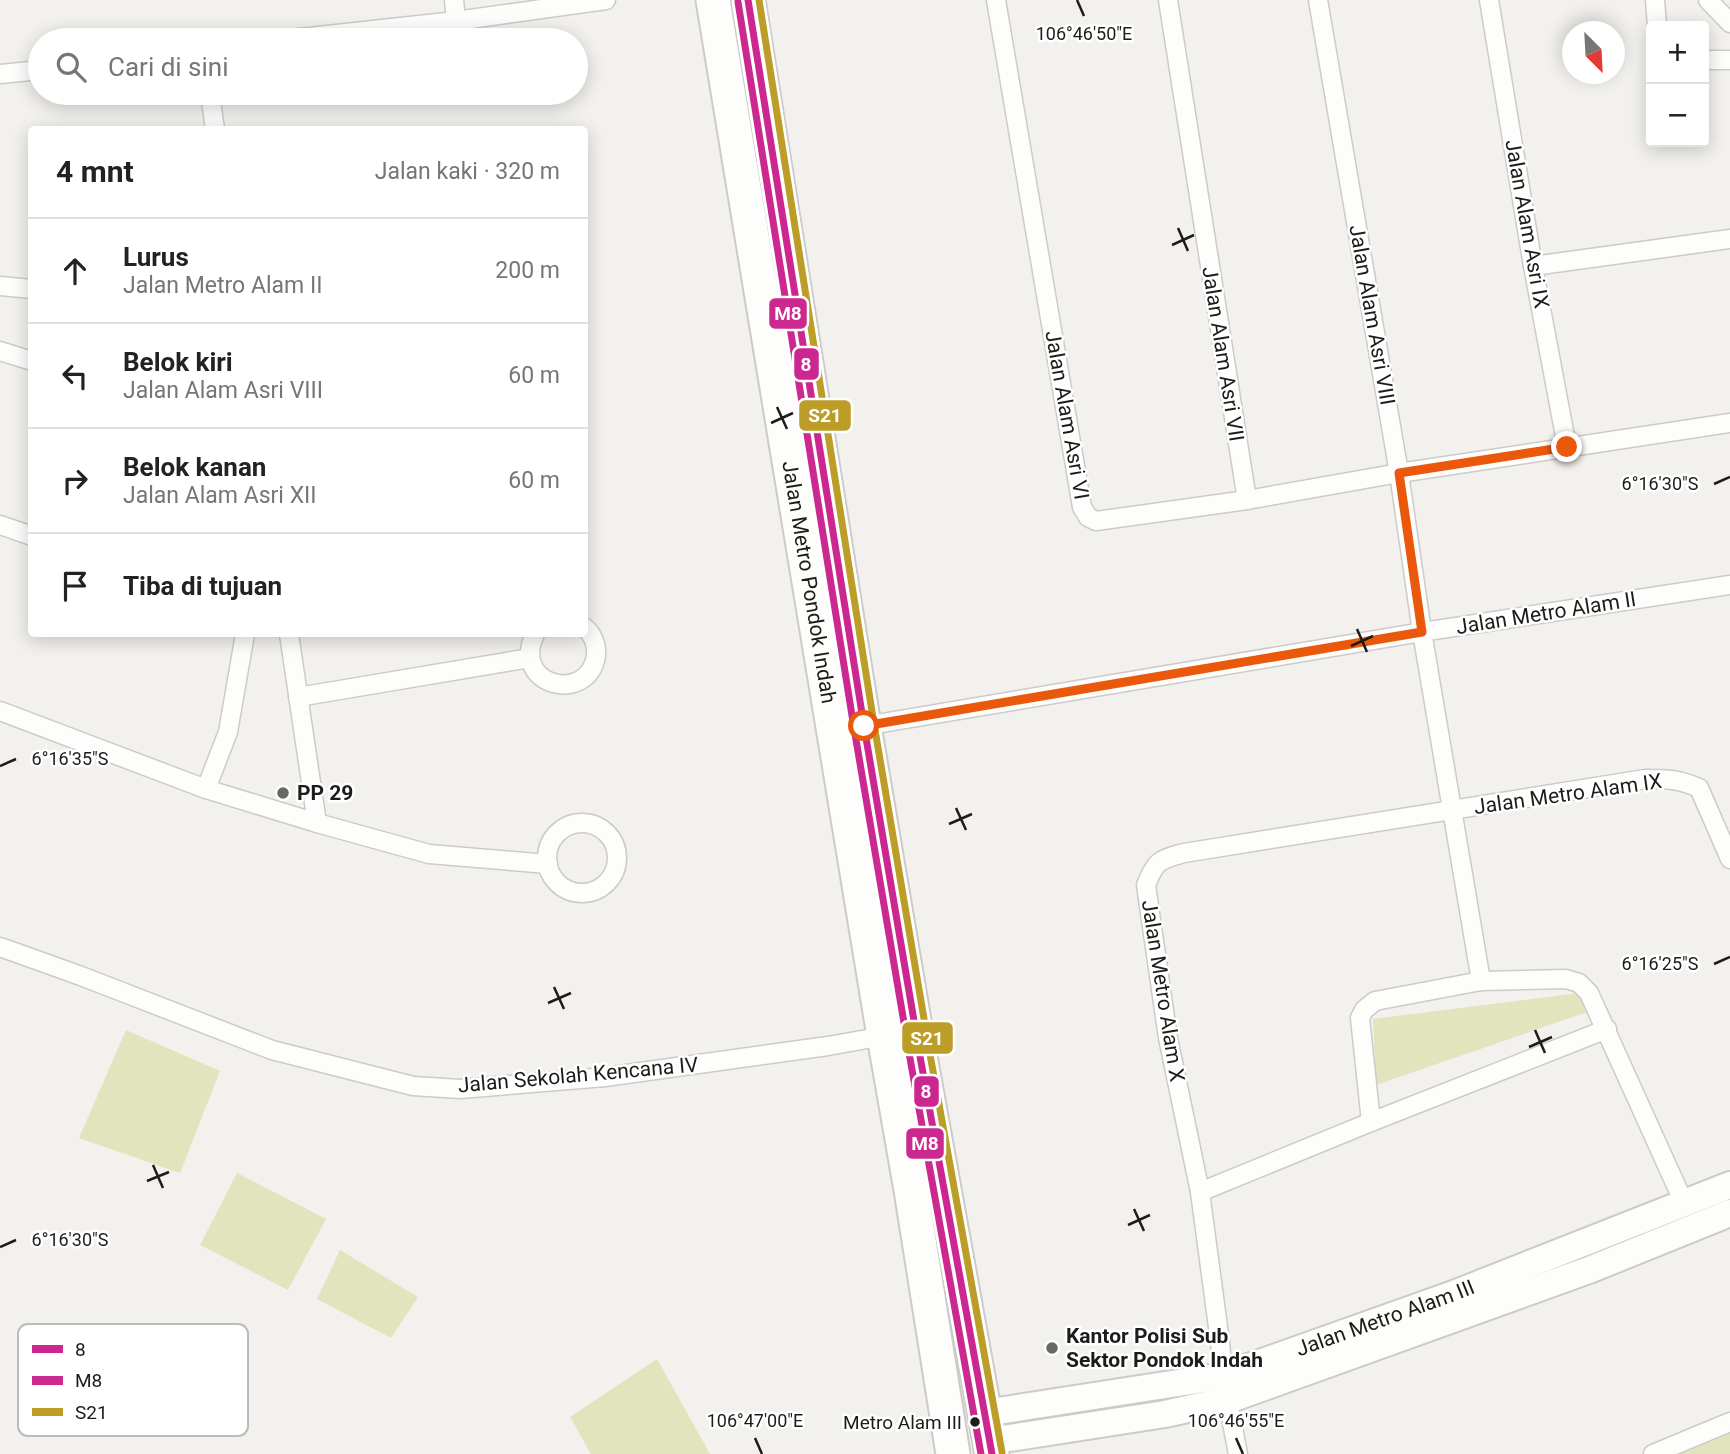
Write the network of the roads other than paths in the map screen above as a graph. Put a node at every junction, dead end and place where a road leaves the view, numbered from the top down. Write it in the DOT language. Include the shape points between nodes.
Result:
graph roads {
  1 [pos="454,0"];
  2 [pos="606,0"];
  3 [pos="713,0"];
  4 [pos="748,0"];
  5 [pos="996,0"];
  6 [pos="1168,0"];
  7 [pos="1318,0"];
  8 [pos="1489,0"];
  9 [pos="1655,0"];
  10 [pos="1709,0"];
  11 [pos="456,21"];
  12 [pos="1657,21"];
  13 [pos="1730,23"];
  14 [pos="392,28"];
  15 [pos="1709,60"];
  16 [pos="1730,60"];
  17 [pos="28,71"];
  18 [pos="0,74"];
  19 [pos="212,105"];
  20 [pos="214,126"];
  21 [pos="1730,239"];
  22 [pos="1533,266"];
  23 [pos="0,286"];
  24 [pos="28,289"];
  25 [pos="0,351"];
  26 [pos="28,360"];
  27 [pos="1730,423"];
  28 [pos="1567,447"];
  29 [pos="1399,473"];
  30 [pos="1247,500"];
  31 [pos="0,525"];
  32 [pos="28,535"];
  33 [pos="1730,585"];
  34 [pos="588,630"];
  35 [pos="1422,632"];
  36 [pos="244,637"];
  37 [pos="289,637"];
  38 [pos="534,637"];
  39 [pos="530,658"];
  40 [pos="298,697"];
  41 [pos="0,711"];
  42 [pos="864,726"];
  43 [pos="206,789"];
  44 [pos="1452,811"];
  45 [pos="317,823"];
  46 [pos="1730,859"];
  47 [pos="548,864"];
  48 [pos="0,947"];
  49 [pos="1481,981"];
  50 [pos="1607,1029"];
  51 [pos="884,1036"];
  52 [pos="1371,1122"];
  53 [pos="1730,1185"];
  54 [pos="1200,1192"];
  55 [pos="1684,1203"];
  56 [pos="1730,1213"];
  57 [pos="1225,1388"];
  58 [pos="1730,1422"];
  59 [pos="989,1436"];
  60 [pos="953,1454"];
  61 [pos="1238,1454"];
  62 [pos="1653,1454"];
  1 -- 11 [label="street"];
  2 -- 11 [label="street"];
  3 -- 51 [label="highway, Jalan Metro Pondok Indah"];
  4 -- 42 [label="highway, Jalan Metro Pondok Indah"];
  5 -- 30 [label="street, Jalan Alam Asri VI" via="1082,507 1096,521"];
  6 -- 30 [label="street, Jalan Alam Asri VII"];
  7 -- 29 [label="street, Jalan Alam Asri VIII"];
  8 -- 22 [label="street, Jalan Alam Asri IX"];
  9 -- 12 [label="street"];
  10 -- 13 [label="street"];
  11 -- 14 [label="street"];
  15 -- 16 [label="street"];
  17 -- 18 [label="street"];
  19 -- 20 [label="street"];
  21 -- 22 [label="street"];
  22 -- 28 [label="street, Jalan Alam Asri IX"];
  23 -- 24 [label="street"];
  25 -- 26 [label="street"];
  27 -- 28 [label="street, Jalan Alam Asri VI"];
  28 -- 29 [label="street, Jalan Alam Asri VI"];
  29 -- 30 [label="street, Jalan Alam Asri VI"];
  29 -- 35 [label="street, Jalan Alam Asri VIII"];
  31 -- 32 [label="street"];
  33 -- 35 [label="street, Jalan Metro Alam II"];
  34 -- 39 [label="street" via="594,640 594,664 577,682 553,684 534,669"];
  35 -- 42 [label="street, Jalan Metro Alam II"];
  35 -- 44 [label="street"];
  36 -- 43 [label="street" via="228,732"];
  37 -- 40 [label="street"];
  38 -- 39 [label="street"];
  39 -- 40 [label="street"];
  40 -- 45 [label="street"];
  41 -- 43 [label="street"];
  42 -- 59 [label="highway, Jalan Metro Pondok Indah"];
  43 -- 45 [label="street"];
  44 -- 46 [label="street, Jalan Metro Alam IX" via="1645,779 1684,781 1699,789"];
  44 -- 49 [label="street"];
  44 -- 54 [label="street, Jalan Metro Alam X" via="1184,853 1164,858 1153,867 1146,885 1168,1038"];
  45 -- 47 [label="street" via="429,854"];
  48 -- 51 [label="street, Jalan Sekolah Kencana IV" via="272,1050 413,1086 460,1089 605,1077"];
  49 -- 50 [label="street" via="1566,979 1579,983"];
  49 -- 52 [label="street" via="1375,1001 1364,1010 1360,1018"];
  50 -- 52 [label="street"];
  50 -- 55 [label="street"];
  51 -- 60 [label="highway, Jalan Metro Pondok Indah"];
  52 -- 54 [label="street"];
  53 -- 55 [label="street, Jalan Metro Alam III"];
  54 -- 57 [label="street, Jalan Metro Alam X"];
  55 -- 57 [label="street, Jalan Metro Alam III"];
  56 -- 57 [label="street, Jalan Metro Alam III" via="1589,1270"];
  57 -- 59 [label="street, Jalan Metro Alam III"];
  57 -- 61 [label="street, Jalan Metro Alam X"];
  58 -- 62 [label="street"];
}
